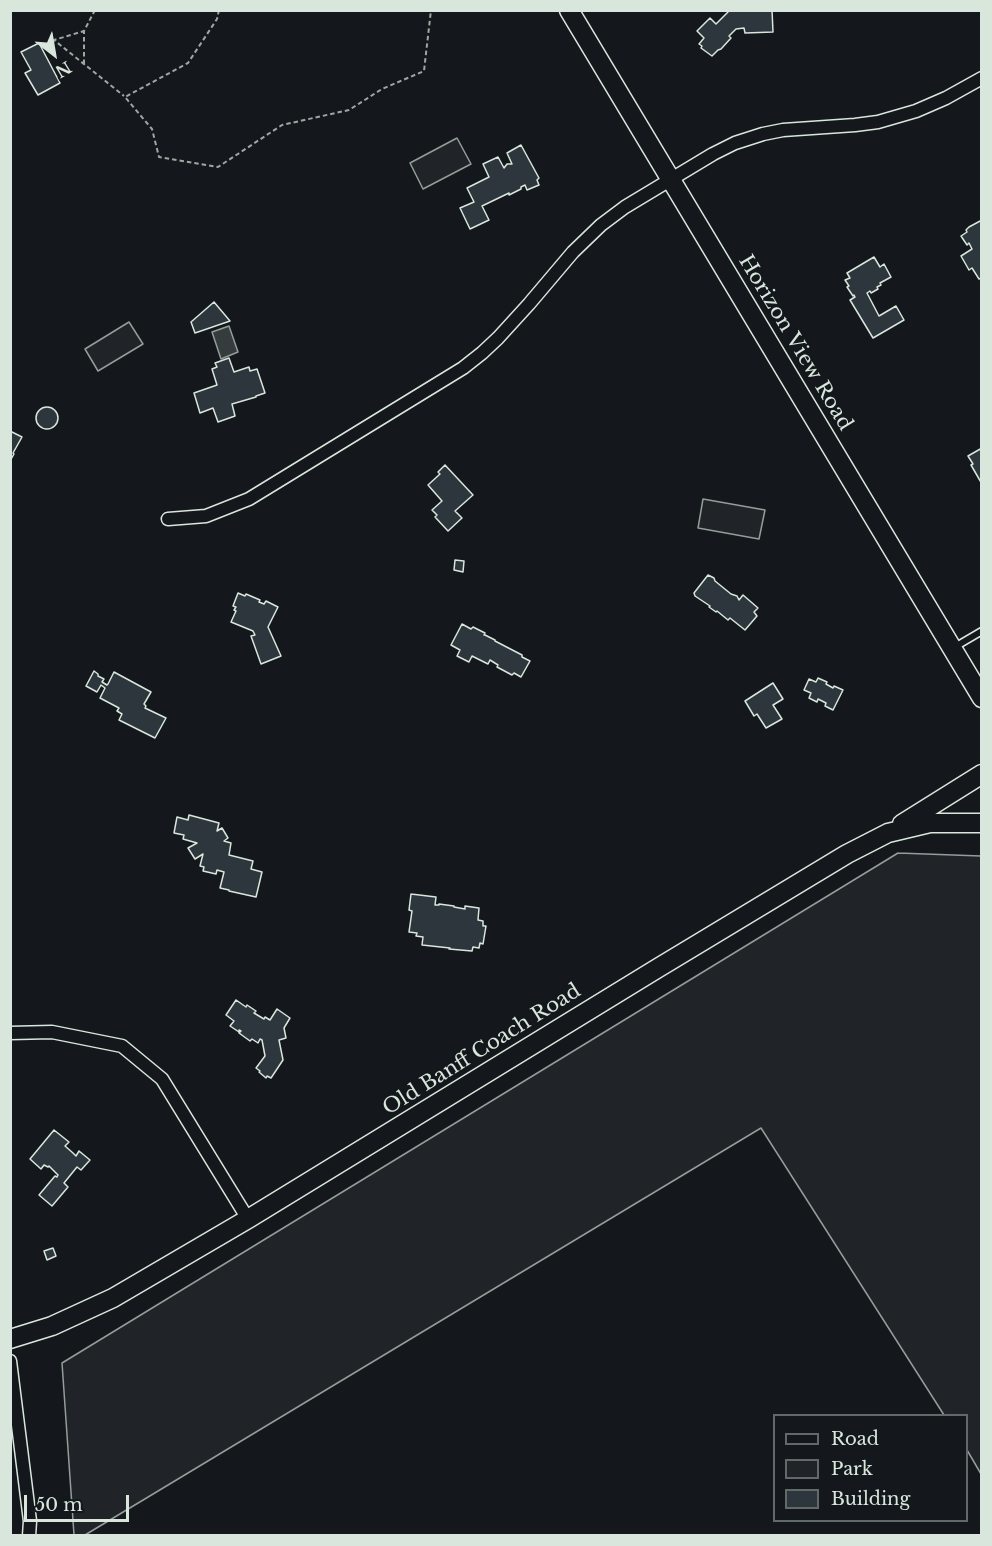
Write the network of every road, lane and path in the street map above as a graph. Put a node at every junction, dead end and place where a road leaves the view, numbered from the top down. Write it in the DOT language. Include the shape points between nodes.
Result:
graph roads {
  1 [pos="95,10"];
  2 [pos="219,10"];
  3 [pos="430,10"];
  4 [pos="569,10"];
  5 [pos="84,31"];
  6 [pos="84,64"];
  7 [pos="981,78"];
  8 [pos="125,97"];
  9 [pos="670,180"];
  10 [pos="168,519"];
  11 [pos="981,631"];
  12 [pos="953,648"];
  13 [pos="981,698"];
  14 [pos="981,774"];
  15 [pos="981,823"];
  16 [pos="888,833"];
  17 [pos="10,1033"];
  18 [pos="248,1219"];
  19 [pos="10,1339"];
  20 [pos="10,1361"];
  21 [pos="29,1536"];
  1 -- 5 [label="path"];
  2 -- 8 [label="path" via="188,63"];
  3 -- 8 [label="path" via="424,70 349,110 282,125 218,167 159,157 152,129"];
  4 -- 9 [label="main road, Horizon View Road"];
  5 -- 6 [label="path"];
  5 -- 6 [label="path" via="54,40"];
  6 -- 8 [label="path"];
  7 -- 9 [label="street" via="916,111 878,122 783,130 735,143"];
  9 -- 10 [label="street" via="601,225 498,338 463,368 249,499 206,516"];
  9 -- 12 [label="main road, Horizon View Road"];
  11 -- 12 [label="lane"];
  12 -- 13 [label="main road, Horizon View Road"];
  14 -- 16 [label="main road"];
  15 -- 16 [label="main road, Old Banff Coach Road" via="930,823"];
  16 -- 18 [label="main road, Old Banff Coach Road" via="794,885"];
  17 -- 18 [label="street" via="52,1032 122,1046 162,1079"];
  18 -- 19 [label="main road, Old Banff Coach Road" via="113,1298 52,1326"];
  20 -- 21 [label="street"];
}
